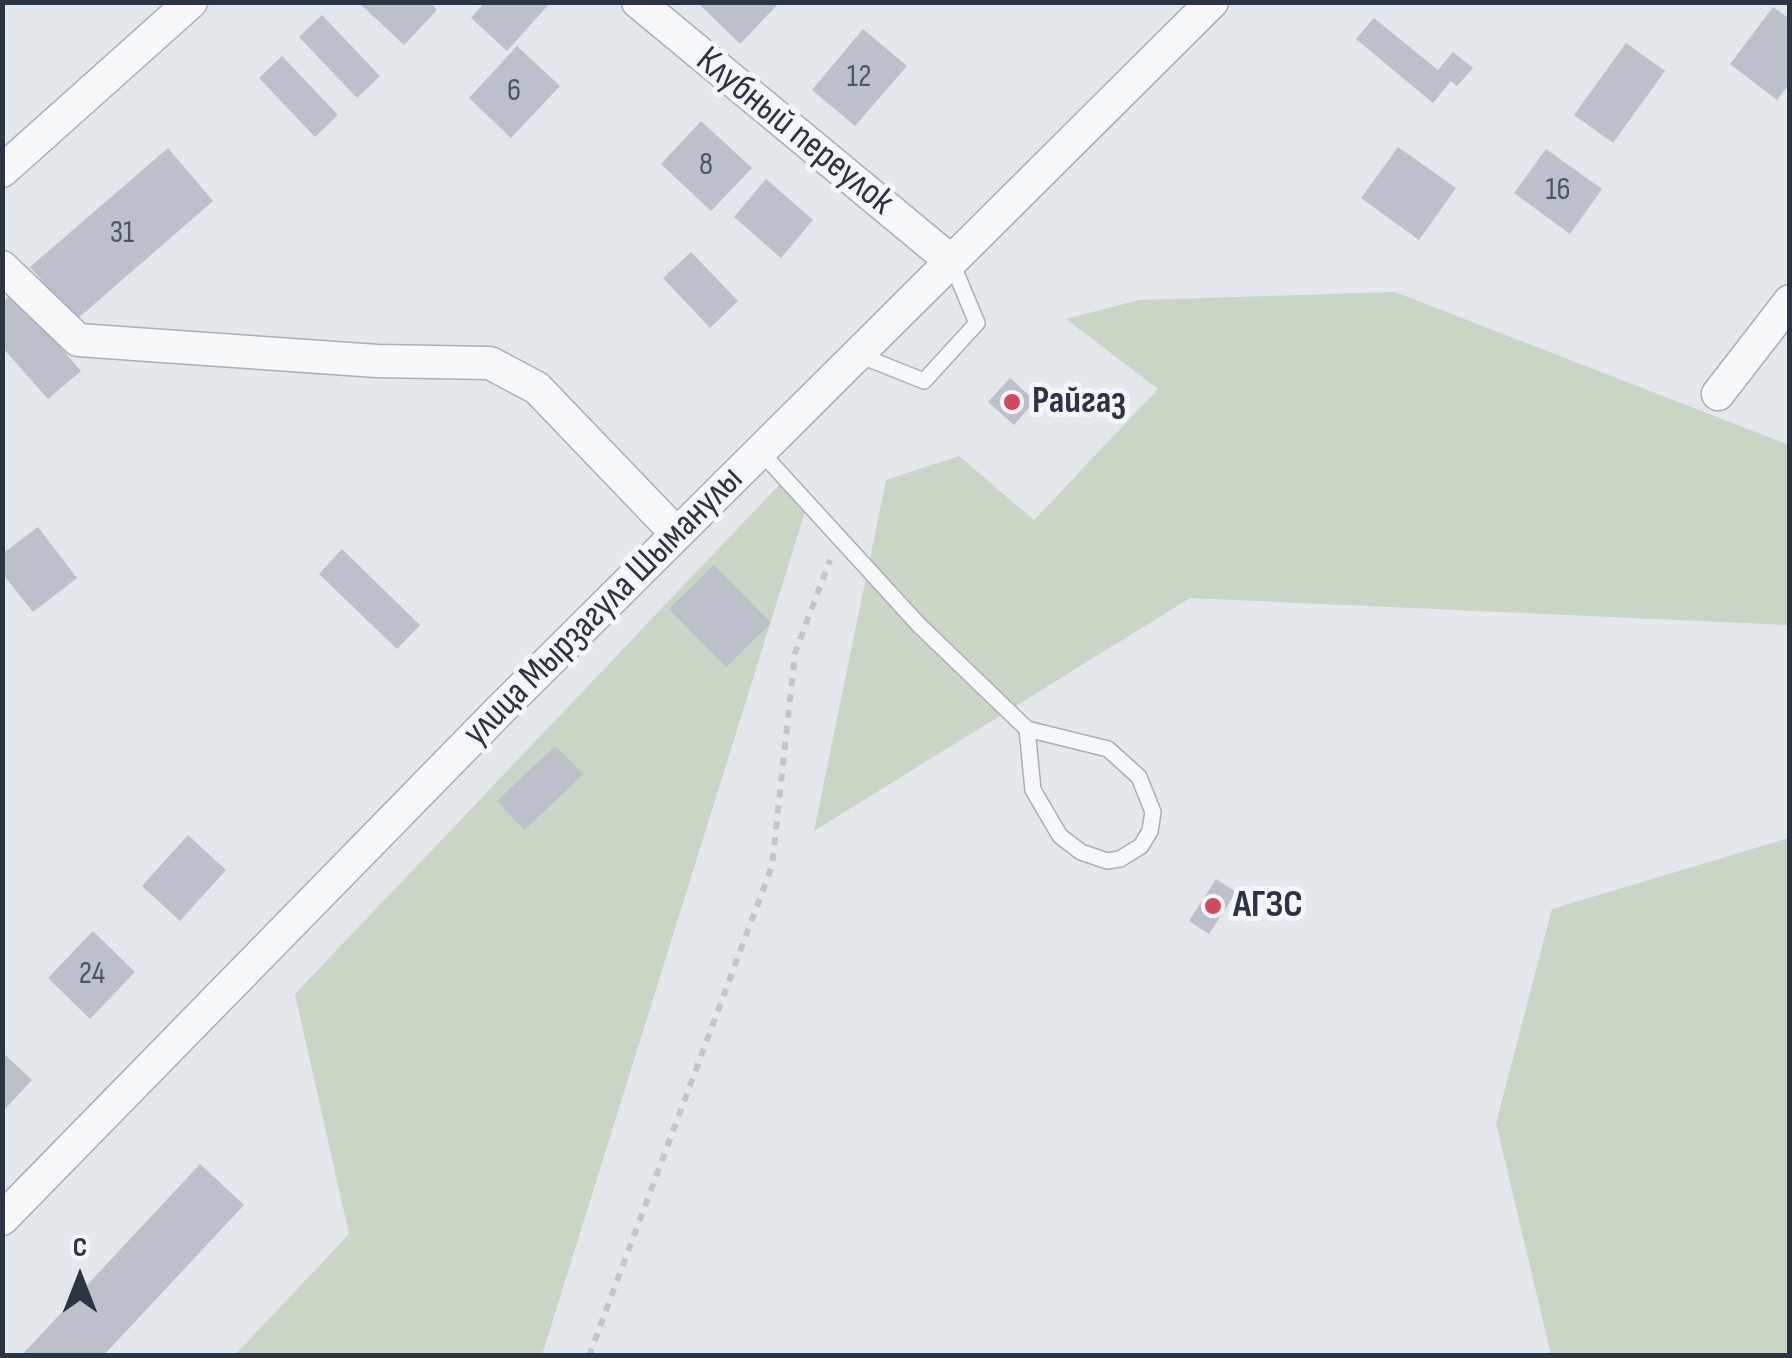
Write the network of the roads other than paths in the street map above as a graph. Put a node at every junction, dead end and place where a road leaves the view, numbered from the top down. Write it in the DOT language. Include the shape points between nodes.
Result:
graph roads {
  1 [pos="191,2"];
  2 [pos="638,2"];
  3 [pos="1212,2"];
  4 [pos="2,171"];
  5 [pos="951,261"];
  6 [pos="2,267"];
  7 [pos="1790,301"];
  8 [pos="859,355"];
  9 [pos="1718,394"];
  10 [pos="760,451"];
  11 [pos="677,534"];
  12 [pos="1027,729"];
  13 [pos="2,1219"];
  1 -- 4 [label="street"];
  2 -- 5 [label="street, Клубный переулок"];
  3 -- 5 [label="street, улица Мырзагула Шыманулы"];
  5 -- 8 [label="street, улица Мырзагула Шыманулы"];
  5 -- 8 [label="lane" via="977,322 924,381"];
  6 -- 11 [label="street" via="78,340 490,363 537,388"];
  7 -- 9 [label="street"];
  8 -- 10 [label="street, улица Мырзагула Шыманулы"];
  10 -- 11 [label="street, улица Мырзагула Шыманулы"];
  10 -- 12 [label="lane" via="919,625"];
  11 -- 13 [label="street, улица Мырзагула Шыманулы"];
  12 -- 12 [label="lane" via="1108,749 1140,777 1153,812 1141,846 1107,861 1060,836 1034,790"];
}
